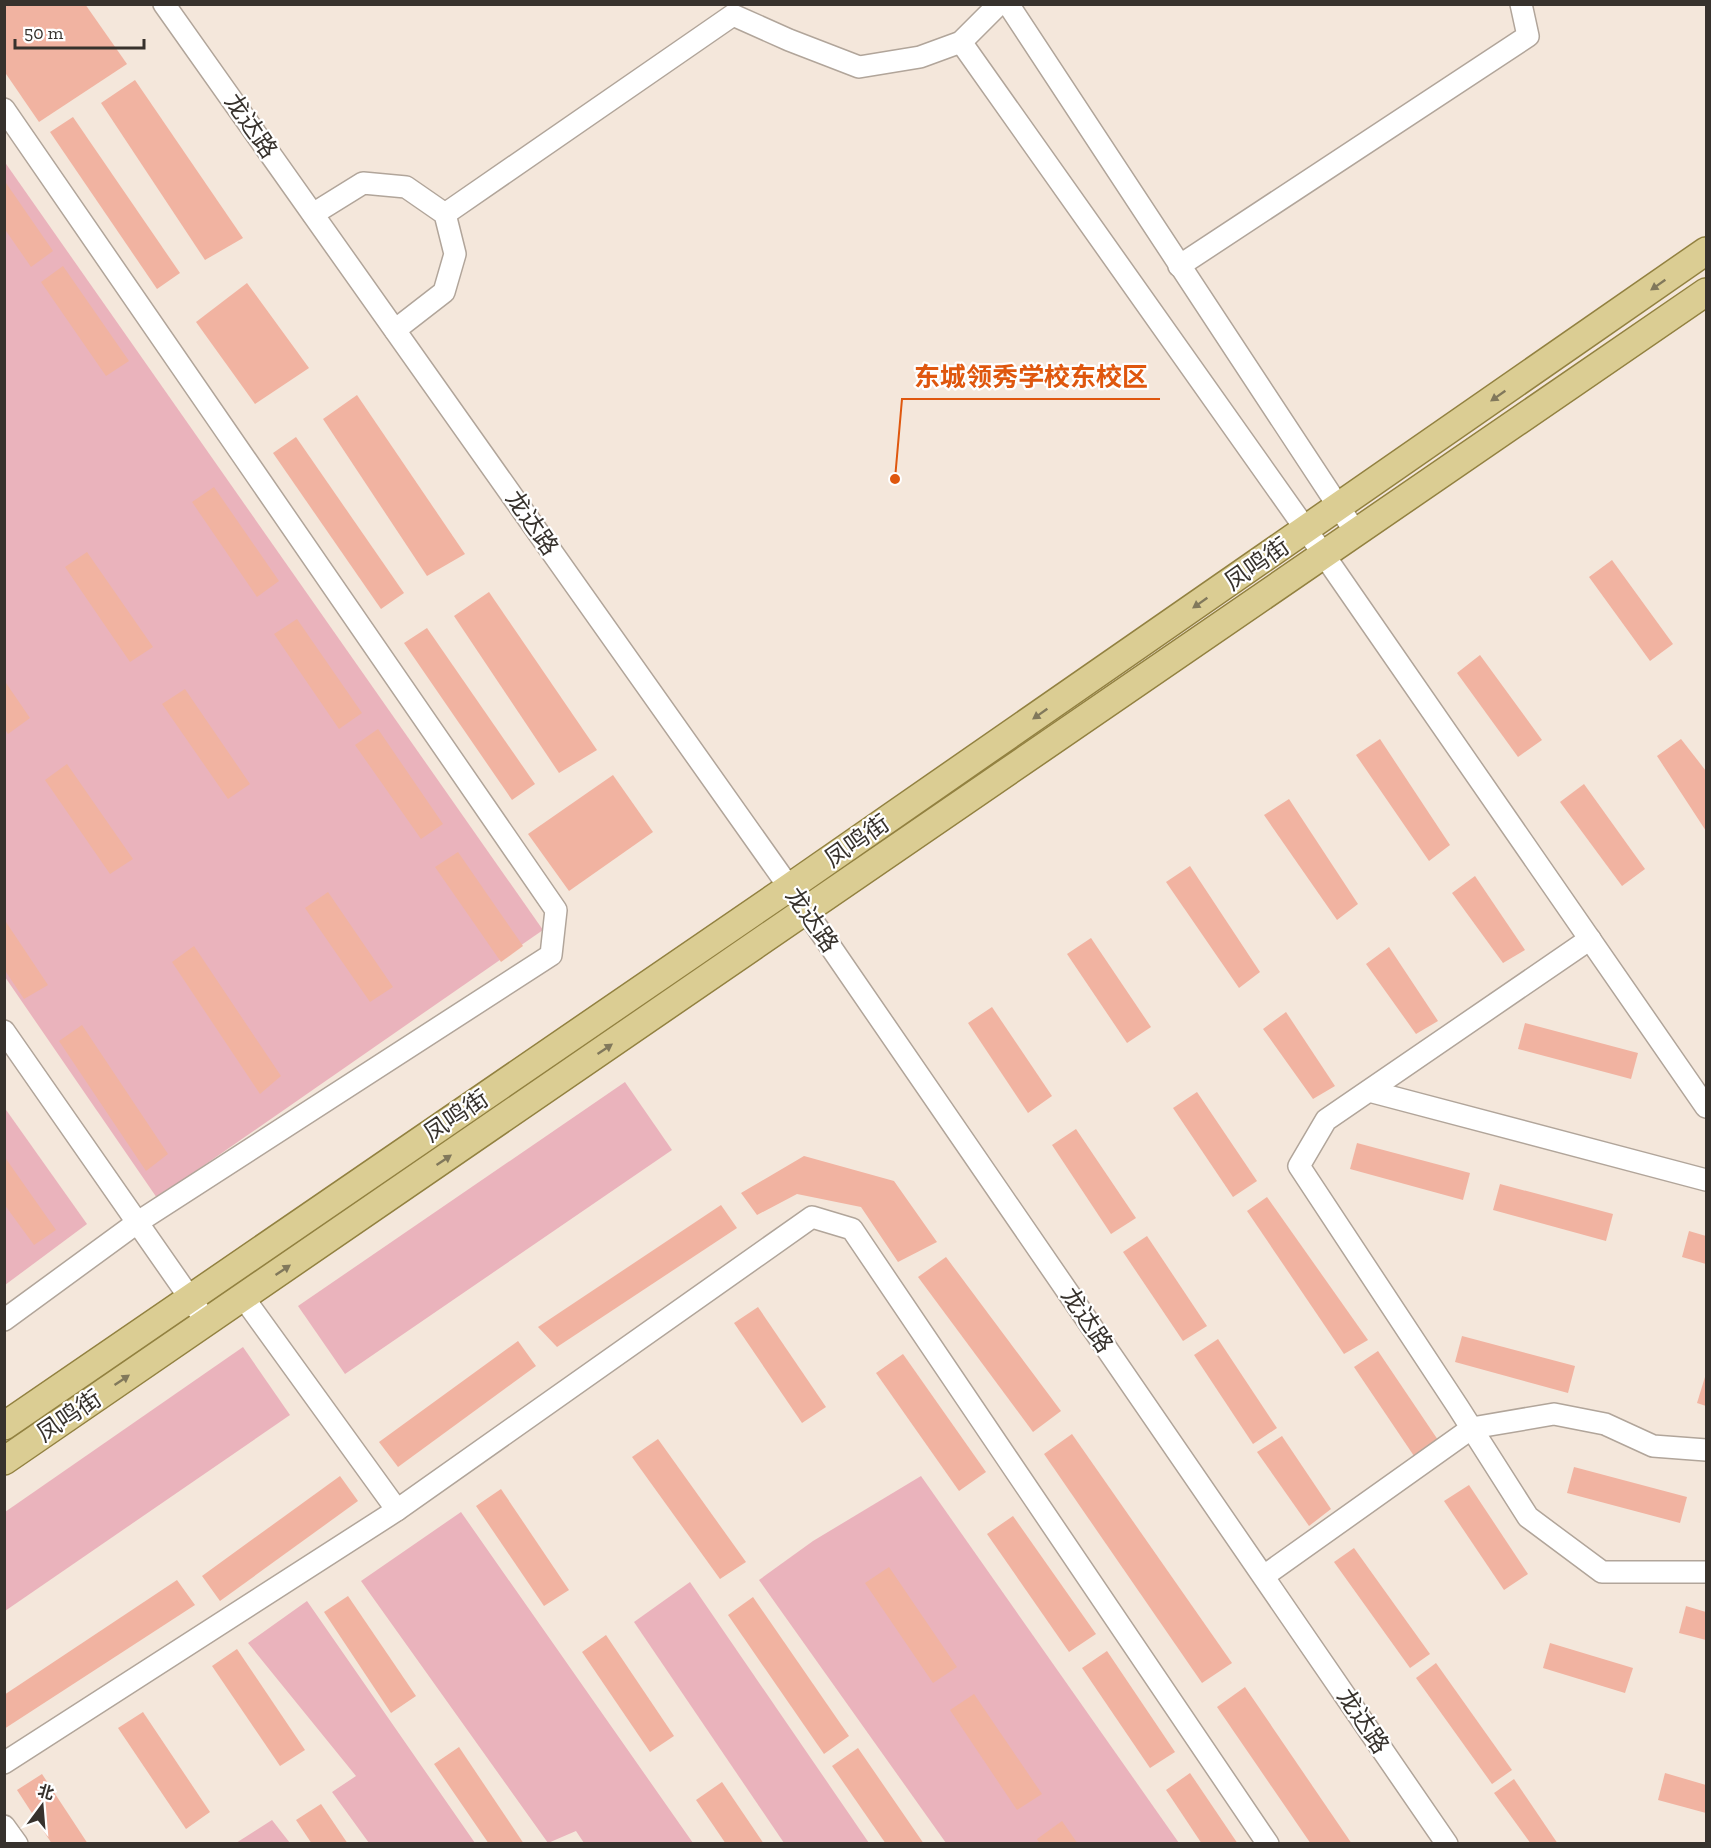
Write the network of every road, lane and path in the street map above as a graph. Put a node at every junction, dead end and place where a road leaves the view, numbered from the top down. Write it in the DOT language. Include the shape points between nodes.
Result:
graph roads {
  1 [pos="164,4"];
  2 [pos="999,4"];
  3 [pos="1008,4"];
  4 [pos="1521,4"];
  5 [pos="961,42"];
  6 [pos="4,109"];
  7 [pos="313,214"];
  8 [pos="445,214"];
  9 [pos="1707,252"];
  10 [pos="1179,266"];
  11 [pos="1707,292"];
  12 [pos="395,330"];
  13 [pos="1339,507"];
  14 [pos="1306,530"];
  15 [pos="1356,533"];
  16 [pos="1324,555"];
  17 [pos="790,887"];
  18 [pos="806,911"];
  19 [pos="1590,939"];
  20 [pos="4,1031"];
  21 [pos="1369,1091"];
  22 [pos="1707,1107"];
  23 [pos="1707,1180"];
  24 [pos="138,1222"];
  25 [pos="243,1297"];
  26 [pos="191,1298"];
  27 [pos="4,1320"];
  28 [pos="207,1322"];
  29 [pos="4,1426"];
  30 [pos="1472,1428"];
  31 [pos="1707,1450"];
  32 [pos="4,1461"];
  33 [pos="397,1510"];
  34 [pos="1707,1572"];
  35 [pos="1263,1576"];
  36 [pos="4,1763"];
  37 [pos="4,1826"];
  38 [pos="17,1844"];
  39 [pos="1268,1844"];
  40 [pos="1447,1844"];
  1 -- 7 [label="street, 龙达路"];
  2 -- 5 [label="street"];
  3 -- 10 [label="street"];
  4 -- 10 [label="street" via="1528,36"];
  5 -- 8 [label="street" via="920,57 859,67 733,15"];
  5 -- 14 [label="street"];
  6 -- 24 [label="street" via="556,910 551,955"];
  7 -- 8 [label="street" via="363,183 406,187"];
  7 -- 12 [label="street, 龙达路"];
  8 -- 12 [label="street" via="455,254 444,292"];
  9 -- 13 [label="main road, 凤鸣街, one-way"];
  10 -- 13 [label="street"];
  11 -- 15 [label="main road, 凤鸣街"];
  12 -- 17 [label="street, 龙达路"];
  13 -- 14 [label="main road, 凤鸣街"];
  13 -- 15 [label="street"];
  14 -- 16 [label="street"];
  14 -- 17 [label="main road, 凤鸣街, one-way"];
  15 -- 16 [label="main road, 凤鸣街"];
  16 -- 18 [label="main road, 凤鸣街"];
  16 -- 19 [label="street"];
  17 -- 18 [label="street, 龙达路"];
  17 -- 26 [label="main road, 凤鸣街"];
  25 -- 18 [label="main road, 凤鸣街, one-way"];
  18 -- 35 [label="street, 龙达路"];
  19 -- 21 [label="street"];
  19 -- 22 [label="street"];
  20 -- 24 [label="street"];
  21 -- 23 [label="street"];
  21 -- 30 [label="street" via="1326,1120 1299,1166"];
  24 -- 26 [label="street"];
  24 -- 27 [label="street"];
  25 -- 28 [label="main road, 凤鸣街"];
  25 -- 33 [label="street"];
  26 -- 28 [label="street"];
  26 -- 29 [label="main road, 凤鸣街"];
  32 -- 28 [label="main road, 凤鸣街, one-way"];
  30 -- 31 [label="street" via="1554,1414 1605,1424 1653,1446"];
  30 -- 34 [label="street" via="1528,1517 1602,1572"];
  30 -- 35 [label="street"];
  33 -- 36 [label="street"];
  33 -- 39 [label="street" via="812,1217 852,1229"];
  35 -- 40 [label="street, 龙达路"];
  37 -- 38 [label="street"];
}
